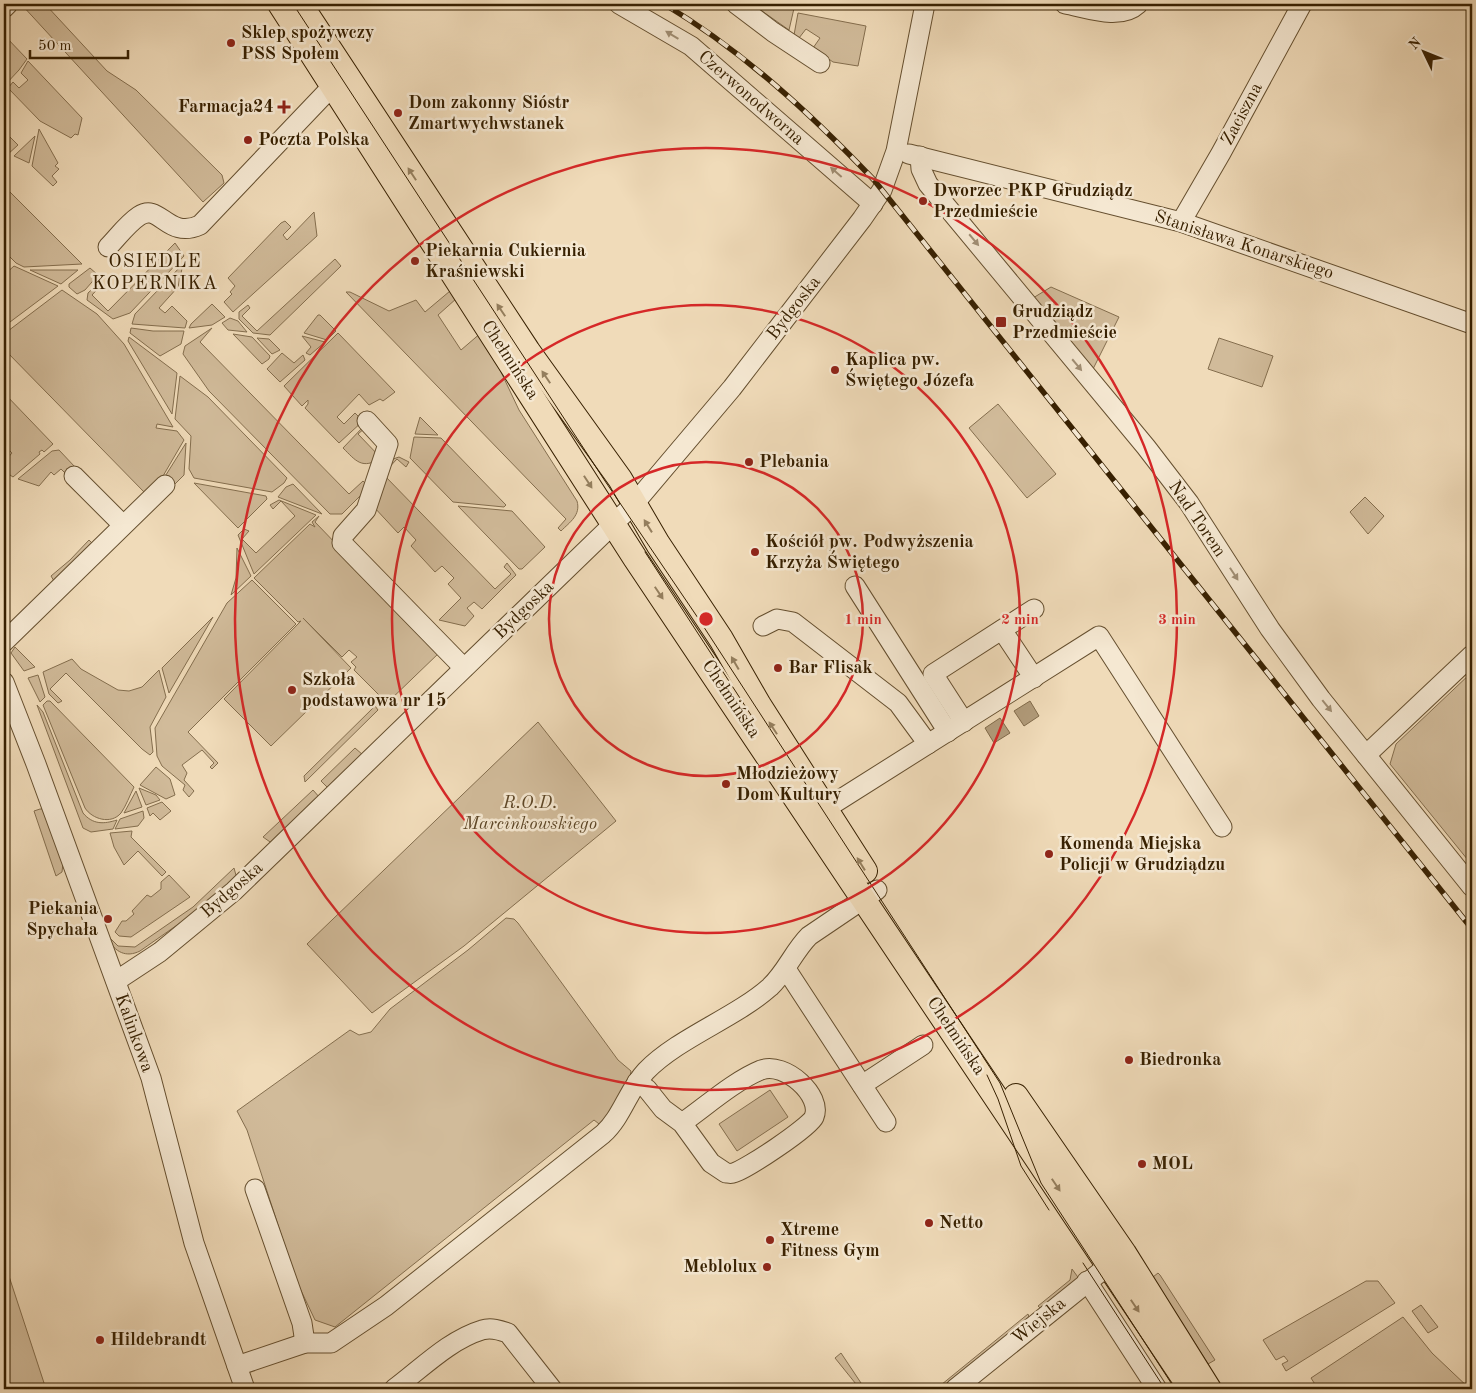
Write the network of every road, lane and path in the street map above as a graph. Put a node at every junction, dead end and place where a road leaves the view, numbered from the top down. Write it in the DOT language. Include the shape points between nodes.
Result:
graph roads {
  1 [pos="8,4"];
  2 [pos="280,4"];
  3 [pos="300,4"];
  4 [pos="619,4"];
  5 [pos="736,4"];
  6 [pos="925,4"];
  7 [pos="1065,4"];
  8 [pos="1138,4"];
  9 [pos="1302,4"];
  10 [pos="4,8"];
  11 [pos="820,63"];
  12 [pos="339,79"];
  13 [pos="896,151"];
  14 [pos="920,156"];
  15 [pos="878,197"];
  16 [pos="1181,222"];
  17 [pos="108,247"];
  18 [pos="1472,324"];
  19 [pos="367,421"];
  20 [pos="74,476"];
  21 [pos="165,485"];
  22 [pos="634,504"];
  23 [pos="614,523"];
  24 [pos="124,525"];
  25 [pos="855,586"];
  26 [pos="1034,610"];
  27 [pos="763,626"];
  28 [pos="1002,630"];
  29 [pos="4,642"];
  30 [pos="1472,656"];
  31 [pos="464,668"];
  32 [pos="1034,678"];
  33 [pos="4,682"];
  34 [pos="956,727"];
  35 [pos="928,744"];
  36 [pos="1366,755"];
  37 [pos="819,813"];
  38 [pos="1222,827"];
  39 [pos="1472,888"];
  40 [pos="871,895"];
  41 [pos="786,969"];
  42 [pos="116,981"];
  43 [pos="923,1045"];
  44 [pos="637,1082"];
  45 [pos="862,1085"];
  46 [pos="886,1122"];
  47 [pos="682,1123"];
  48 [pos="255,1189"];
  49 [pos="1116,1259"];
  50 [pos="1087,1282"];
  51 [pos="305,1343"];
  52 [pos="237,1366"];
  53 [pos="246,1389"];
  54 [pos="394,1389"];
  55 [pos="552,1389"];
  56 [pos="955,1389"];
  57 [pos="1157,1389"];
  58 [pos="1191,1389"];
  59 [pos="1209,1389"];
  1 -- 10 [label="street"];
  2 -- 12 [label="main road, Chełmińska"];
  3 -- 12 [label="main road, Chełmińska"];
  15 -- 4 [label="street, Czerwonodworna, one-way" via="691,46"];
  5 -- 11 [label="street"];
  6 -- 13 [label="street, Bydgoska"];
  7 -- 8 [label="street" via="1117,13"];
  9 -- 16 [label="street, Zaciszna"];
  12 -- 17 [label="street" via="200,224 182,230 162,217 139,215"];
  22 -- 12 [label="main road, Chełmińska, one-way"];
  12 -- 23 [label="main road, Chełmińska, one-way"];
  13 -- 14 [label="street, Stanisława Konarskiego"];
  13 -- 15 [label="street, Bydgoska"];
  14 -- 16 [label="street, Stanisława Konarskiego"];
  14 -- 36 [label="street, Nad Torem, one-way" via="921,169 928,184 1146,447 1188,503 1270,629"];
  15 -- 22 [label="street, Bydgoska" via="732,388"];
  16 -- 18 [label="street, Stanisława Konarskiego"];
  19 -- 31 [label="street" via="388,444 366,510 343,536 342,543"];
  20 -- 24 [label="street"];
  21 -- 24 [label="street"];
  22 -- 23 [label="street, Bydgoska"];
  37 -- 22 [label="main road, Chełmińska, one-way" via="721,639"];
  23 -- 31 [label="street, Bydgoska"];
  23 -- 37 [label="main road, Chełmińska, one-way" via="640,566"];
  24 -- 29 [label="street"];
  25 -- 34 [label="street"];
  26 -- 28 [label="street"];
  27 -- 35 [label="street" via="777,619 793,622 898,703"];
  28 -- 32 [label="street"];
  28 -- 34 [label="street" via="933,674"];
  30 -- 36 [label="street"];
  31 -- 42 [label="street, Bydgoska" via="234,891 160,952"];
  32 -- 34 [label="street"];
  32 -- 38 [label="street" via="1099,636"];
  33 -- 42 [label="street, Kalinkowa"];
  34 -- 35 [label="street"];
  35 -- 37 [label="street"];
  36 -- 39 [label="street, Nad Torem"];
  37 -- 40 [label="main road, Chełmińska"];
  40 -- 41 [label="street" via="809,936"];
  40 -- 49 [label="main road, Chełmińska" via="943,992"];
  41 -- 44 [label="street" via="768,988 658,1061"];
  41 -- 45 [label="street"];
  42 -- 52 [label="street, Kalinkowa" via="150,1078 194,1243"];
  43 -- 45 [label="street"];
  44 -- 47 [label="street"];
  44 -- 51 [label="street" via="603,1134 408,1288 330,1343"];
  45 -- 46 [label="street"];
  47 -- 47 [label="street" via="711,1163 726,1173 733,1173 803,1130 814,1117 815,1106 795,1077 781,1069 768,1068 750,1076"];
  48 -- 51 [label="street" via="302,1323"];
  49 -- 50 [label="street, Wiejska"];
  49 -- 58 [label="main road, Chełmińska, one-way"];
  49 -- 59 [label="main road, Chełmińska"];
  50 -- 56 [label="street, Wiejska"];
  50 -- 57 [label="street"];
  51 -- 52 [label="street"];
  52 -- 53 [label="street, Kalinkowa"];
  54 -- 55 [label="street" via="462,1339 483,1330 498,1329 508,1333"];
}
